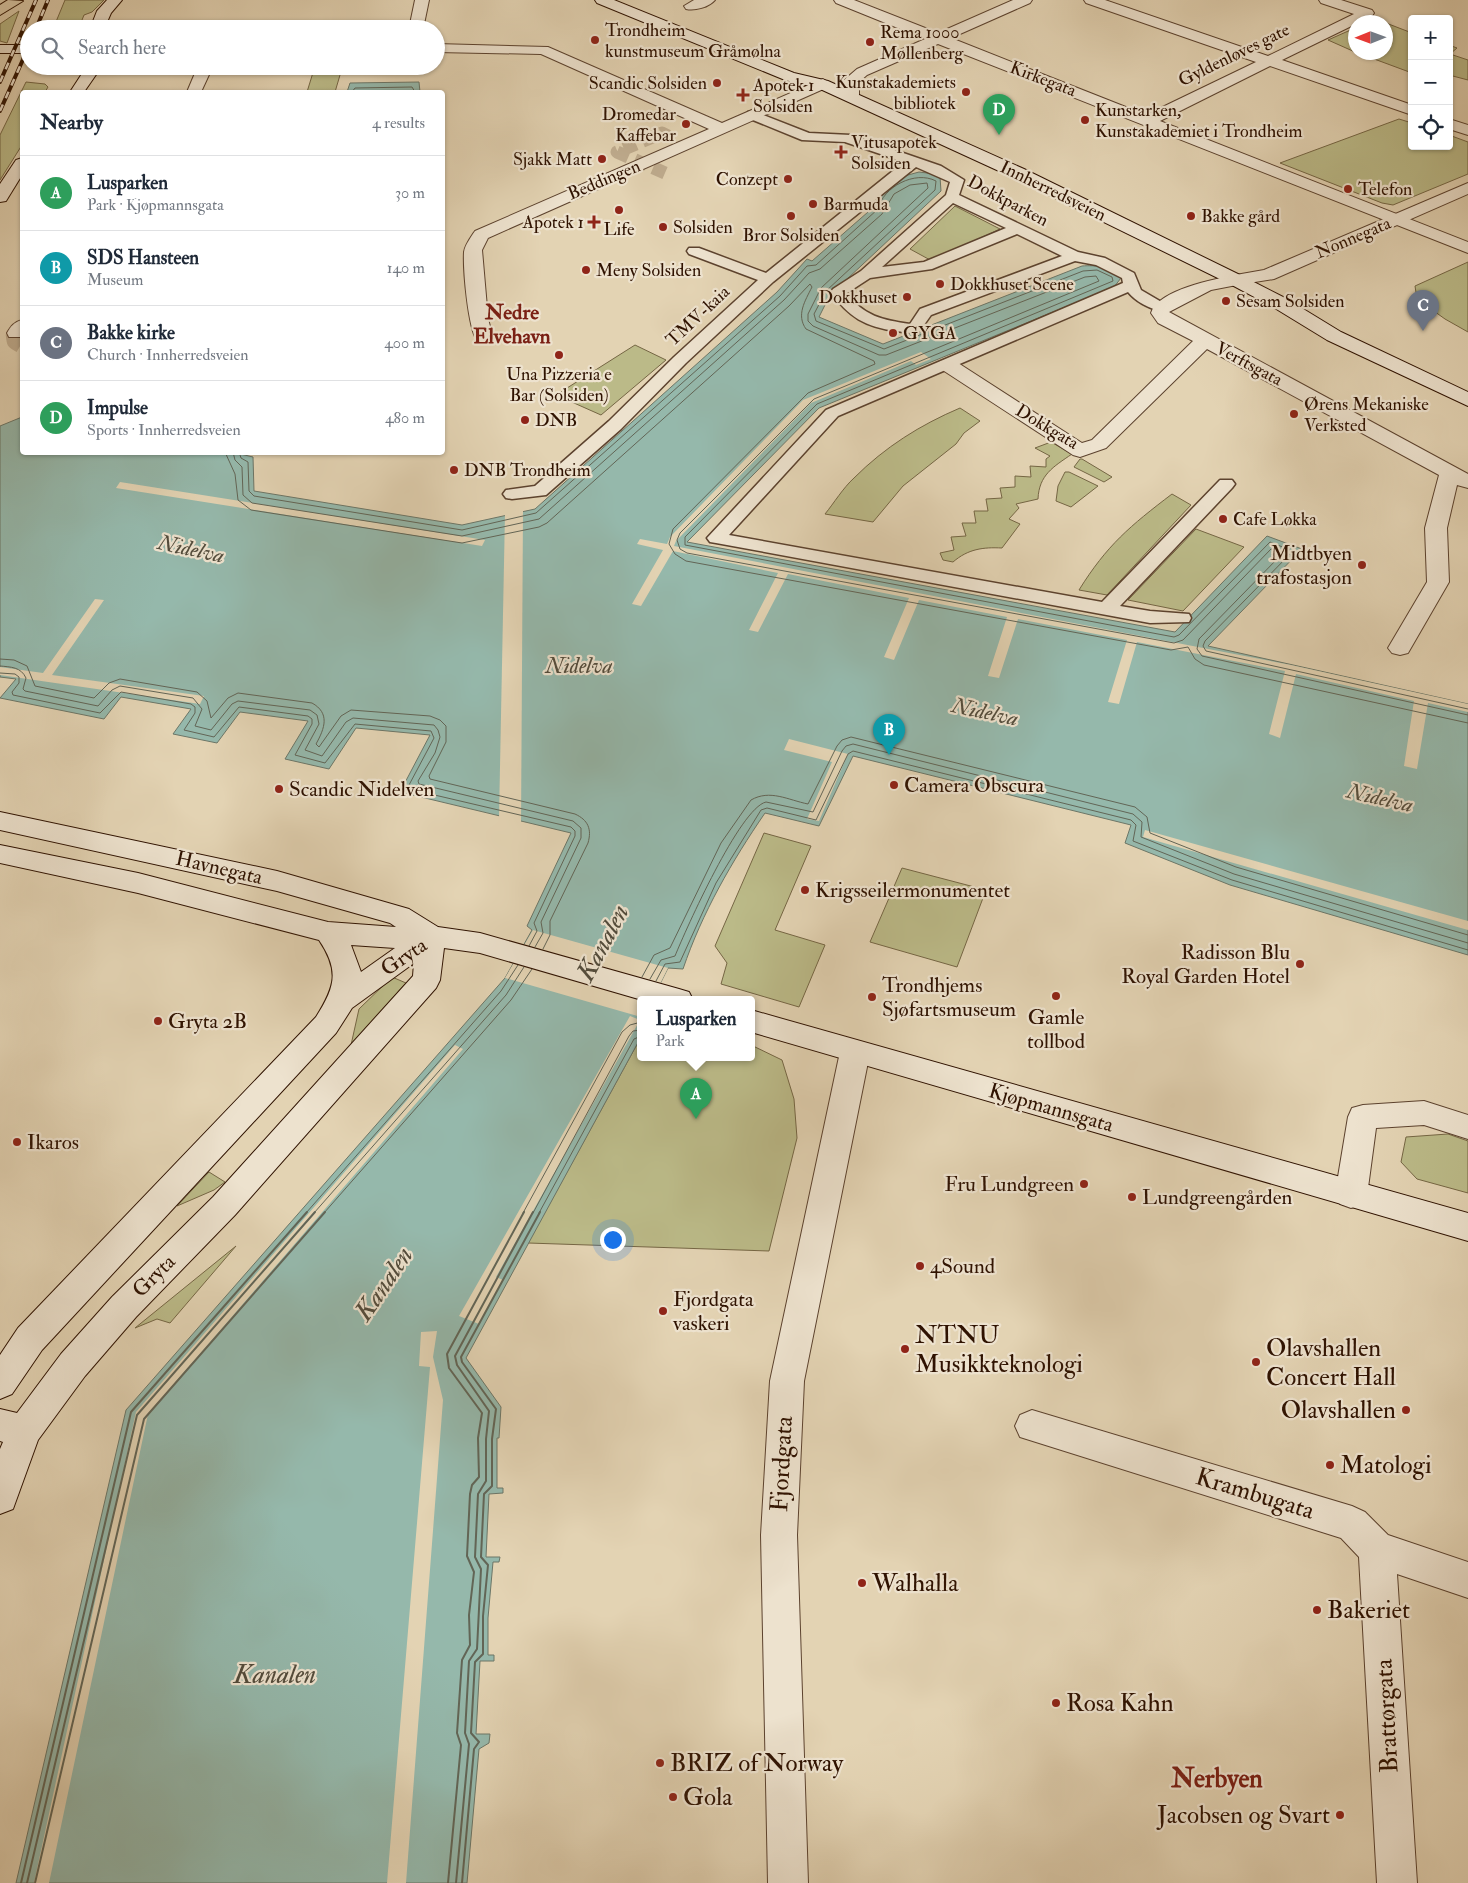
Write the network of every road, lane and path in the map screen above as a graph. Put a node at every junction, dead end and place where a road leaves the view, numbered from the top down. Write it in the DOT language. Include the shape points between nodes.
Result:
graph roads {
  1 [pos="115,0"];
  2 [pos="422,0"];
  3 [pos="602,0"];
  4 [pos="632,0"];
  5 [pos="708,0"];
  6 [pos="841,0"];
  7 [pos="1025,0"];
  8 [pos="1091,0"];
  9 [pos="1326,0"];
  10 [pos="16,1"];
  11 [pos="691,6"];
  12 [pos="0,11"];
  13 [pos="104,11"];
  14 [pos="94,20"];
  15 [pos="100,20"];
  16 [pos="418,20"];
  17 [pos="936,38"];
  18 [pos="445,48"];
  19 [pos="0,49"];
  20 [pos="20,49"];
  21 [pos="20,60"];
  22 [pos="0,61"];
  23 [pos="1267,61"];
  24 [pos="71,75"];
  25 [pos="89,75"];
  26 [pos="202,75"];
  27 [pos="823,84"];
  28 [pos="62,90"];
  29 [pos="78,90"];
  30 [pos="195,90"];
  31 [pos="851,96"];
  32 [pos="1408,109"];
  33 [pos="753,115"];
  34 [pos="1147,120"];
  35 [pos="1453,125"];
  36 [pos="724,130"];
  37 [pos="1468,130"];
  38 [pos="807,138"];
  39 [pos="795,151"];
  40 [pos="913,162"];
  41 [pos="20,166"];
  42 [pos="1468,188"];
  43 [pos="952,196"];
  44 [pos="0,197"];
  45 [pos="1395,220"];
  46 [pos="1017,229"];
  47 [pos="1468,248"];
  48 [pos="694,251"];
  49 [pos="1074,256"];
  50 [pos="866,274"];
  51 [pos="768,279"];
  52 [pos="1236,280"];
  53 [pos="1130,285"];
  54 [pos="1280,303"];
  55 [pos="1162,307"];
  56 [pos="484,337"];
  57 [pos="1204,340"];
  58 [pos="948,365"];
  59 [pos="1468,383"];
  60 [pos="1468,400"];
  61 [pos="1459,477"];
  62 [pos="1226,484"];
  63 [pos="512,494"];
  64 [pos="1106,609"];
  65 [pos="1182,618"];
  66 [pos="1400,648"];
  67 [pos="0,821"];
  68 [pos="0,854"];
  69 [pos="328,932"];
  70 [pos="432,936"];
  71 [pos="664,996"];
  72 [pos="342,1000"];
  73 [pos="755,1022"];
  74 [pos="855,1052"];
  75 [pos="1468,1127"];
  76 [pos="1351,1195"];
  77 [pos="1468,1227"];
  78 [pos="0,1383"];
  79 [pos="1032,1426"];
  80 [pos="12,1428"];
  81 [pos="0,1497"];
  82 [pos="1377,1549"];
  83 [pos="1468,1580"];
  84 [pos="788,1883"];
  85 [pos="1397,1883"];
  1 -- 13 [label="street"];
  2 -- 16 [label="street"];
  3 -- 27 [label="street, Innherredsveien" via="790,77"];
  4 -- 27 [label="street, Innherredsveien" via="803,70"];
  5 -- 11 [label="street"];
  6 -- 17 [label="street, Kirkegata"];
  7 -- 17 [label="street"];
  8 -- 23 [label="street"];
  9 -- 23 [label="street, Gyldenløves gate" via="1367,13"];
  10 -- 12 [label="highway"];
  13 -- 14 [label="street"];
  13 -- 15 [label="street"];
  17 -- 31 [label="street" via="862,72 851,81"];
  17 -- 34 [label="street, Kirkegata"];
  18 -- 36 [label="street" via="543,50"];
  19 -- 20 [label="street"];
  21 -- 22 [label="street"];
  23 -- 32 [label="street"];
  23 -- 34 [label="street, Gyldenløves gate"];
  24 -- 28 [label="street"];
  25 -- 29 [label="street"];
  26 -- 30 [label="street"];
  27 -- 31 [label="street, Innherredsveien"];
  27 -- 33 [label="street, Beddingen"];
  31 -- 52 [label="street, Innherredsveien" via="1039,183"];
  33 -- 36 [label="street, Beddingen"];
  33 -- 38 [label="street, Dokkparken"];
  34 -- 45 [label="street, Kirkegata"];
  35 -- 37 [label="street"];
  36 -- 56 [label="street, Beddingen" via="481,235 473,250 479,319"];
  38 -- 39 [label="street"];
  38 -- 40 [label="street, Dokkparken" via="846,138"];
  40 -- 43 [label="street, Dokkparken" via="957,180"];
  40 -- 51 [label="street, TMV-kaia"];
  41 -- 44 [label="street"];
  42 -- 45 [label="street, Nonnegata"];
  43 -- 46 [label="street, Dokkparken"];
  43 -- 50 [label="street"];
  45 -- 47 [label="street, Kirkegata"];
  45 -- 52 [label="street, Nonnegata" via="1268,275"];
  46 -- 49 [label="street, Dokkparken"];
  46 -- 50 [label="street" via="927,266"];
  48 -- 51 [label="street"];
  49 -- 50 [label="street" via="925,312 914,329 874,323 849,309 838,292"];
  49 -- 53 [label="street, Dokkparken" via="1100,262 1128,276"];
  51 -- 63 [label="street, TMV-kaia" via="540,492"];
  52 -- 54 [label="street, Innherredsveien"];
  52 -- 55 [label="street" via="1206,286"];
  53 -- 55 [label="street, Dokkparken" via="1139,298"];
  53 -- 58 [label="street"];
  54 -- 59 [label="street, Innherredsveien" via="1350,329"];
  54 -- 60 [label="street, Innherredsveien" via="1334,336"];
  55 -- 57 [label="street, Verftsgata" via="1160,313 1165,319"];
  57 -- 58 [label="street, Dokkgata" via="1099,444 1080,451"];
  57 -- 61 [label="street, Verftsgata"];
  58 -- 64 [label="street" via="832,413 716,538"];
  61 -- 66 [label="street" via="1436,528 1438,582"];
  62 -- 64 [label="street"];
  64 -- 65 [label="street" via="1150,618"];
  67 -- 70 [label="street, Havnegata" via="276,881 399,916"];
  68 -- 69 [label="street, Havnegata" via="138,884"];
  69 -- 70 [label="street, Havnegata" via="386,938"];
  69 -- 72 [label="street" via="339,946 347,967 349,986"];
  70 -- 71 [label="street, Havnegata" via="519,953"];
  70 -- 72 [label="street, Gryta"];
  70 -- 80 [label="street, Gryta" via="426,980 224,1206 124,1307"];
  72 -- 78 [label="street, Gryta" via="326,1024 30,1339"];
  73 -- 74 [label="street, Kjøpmannsgata"];
  74 -- 76 [label="street, Kjøpmannsgata"];
  74 -- 84 [label="street, Fjordgata" via="787,1381 779,1535"];
  75 -- 76 [label="street" via="1424,1113 1362,1117"];
  76 -- 77 [label="street, Kjøpmannsgata"];
  79 -- 82 [label="street, Krambugata" via="1352,1524"];
  80 -- 81 [label="street, Gryta"];
  82 -- 83 [label="street, Krambugata"];
  82 -- 85 [label="street, Brattørgata"];
}
